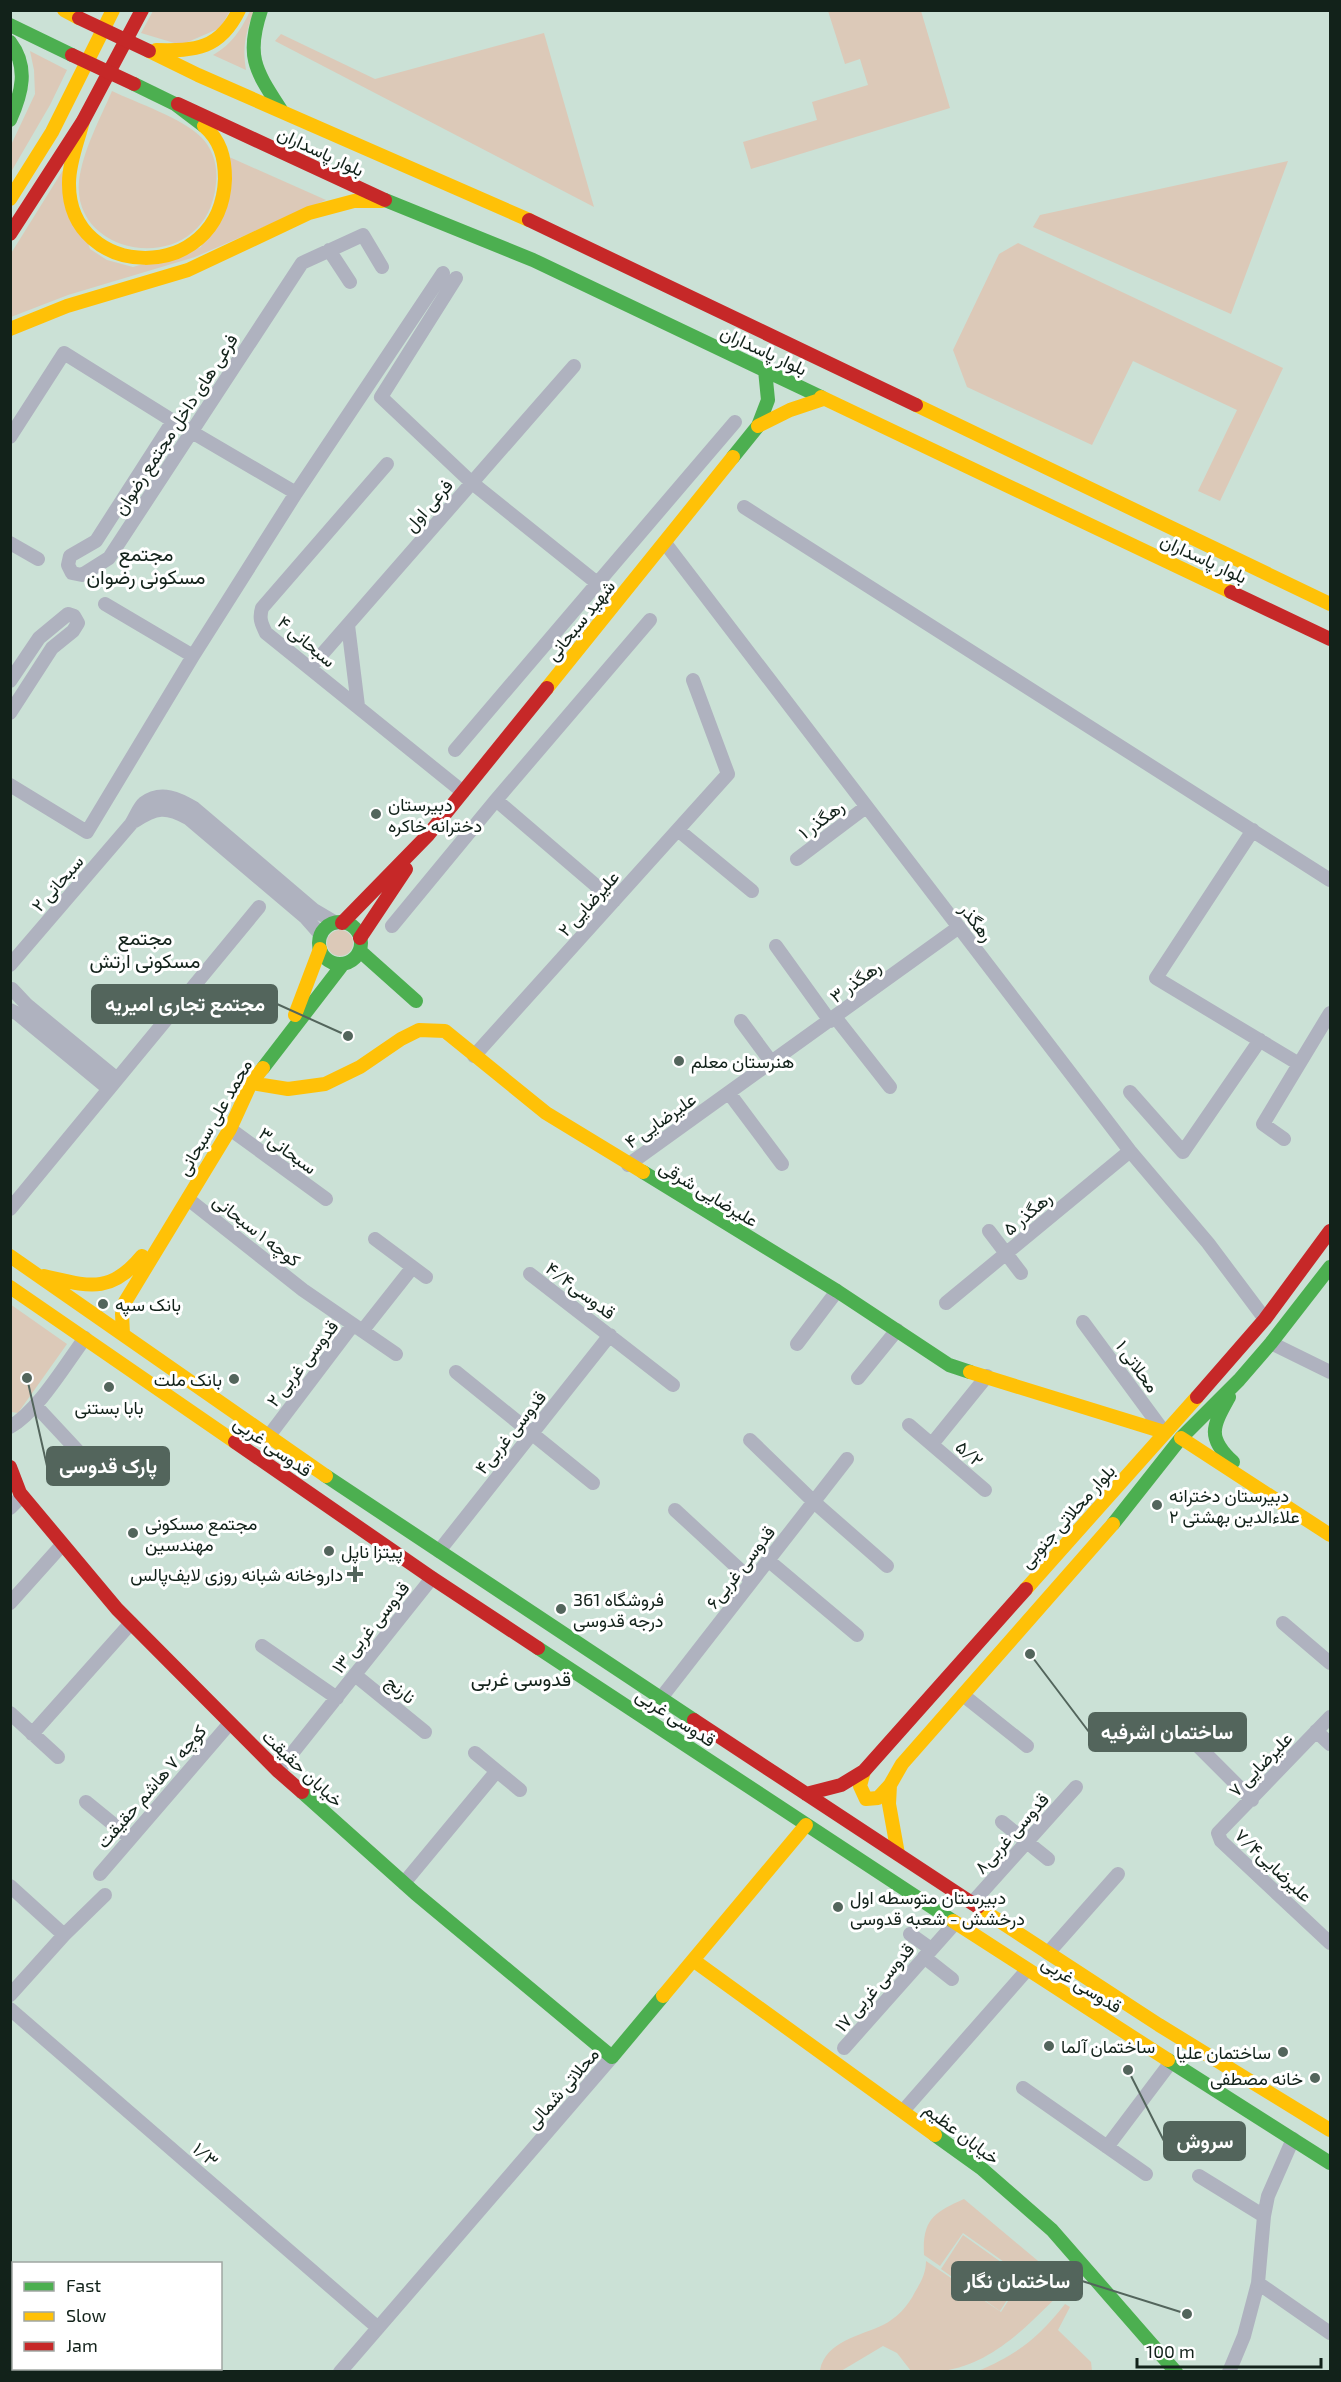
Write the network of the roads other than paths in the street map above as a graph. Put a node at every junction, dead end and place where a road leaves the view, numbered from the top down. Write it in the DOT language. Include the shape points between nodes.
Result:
graph roads {
  1 [pos="64,10"];
  2 [pos="112,10"];
  3 [pos="142,10"];
  4 [pos="239,10"];
  5 [pos="261,10"];
  6 [pos="77,14"];
  7 [pos="10,25"];
  8 [pos="10,42"];
  9 [pos="149,51"];
  10 [pos="178,104"];
  11 [pos="281,110"];
  12 [pos="10,120"];
  13 [pos="83,121"];
  14 [pos="10,200"];
  15 [pos="387,201"];
  16 [pos="10,234"];
  17 [pos="542,245"];
  18 [pos="329,250"];
  19 [pos="382,267"];
  20 [pos="443,273"];
  21 [pos="456,278"];
  22 [pos="350,282"];
  23 [pos="10,329"];
  24 [pos="574,366"];
  25 [pos="765,370"];
  26 [pos="823,399"];
  27 [pos="173,421"];
  28 [pos="735,422"];
  29 [pos="758,426"];
  30 [pos="191,432"];
  31 [pos="10,437"];
  32 [pos="387,464"];
  33 [pos="471,482"];
  34 [pos="296,494"];
  35 [pos="744,507"];
  36 [pos="10,543"];
  37 [pos="665,543"];
  38 [pos="38,559"];
  39 [pos="1242,579"];
  40 [pos="597,583"];
  41 [pos="105,604"];
  42 [pos="1330,604"];
  43 [pos="650,620"];
  44 [pos="348,625"];
  45 [pos="1330,639"];
  46 [pos="193,656"];
  47 [pos="310,668"];
  48 [pos="693,680"];
  49 [pos="10,681"];
  50 [pos="358,706"];
  51 [pos="10,713"];
  52 [pos="455,750"];
  53 [pos="10,784"];
  54 [pos="463,792"];
  55 [pos="496,800"];
  56 [pos="866,807"];
  57 [pos="210,829"];
  58 [pos="678,830"];
  59 [pos="1253,830"];
  60 [pos="428,835"];
  61 [pos="797,860"];
  62 [pos="1330,880"];
  63 [pos="752,891"];
  64 [pos="614,901"];
  65 [pos="259,907"];
  66 [pos="339,923"];
  67 [pos="392,926"];
  68 [pos="959,927"];
  69 [pos="321,935"];
  70 [pos="360,944"];
  71 [pos="776,946"];
  72 [pos="320,949"];
  73 [pos="343,964"];
  74 [pos="10,965"];
  75 [pos="11,985"];
  76 [pos="416,1001"];
  77 [pos="10,1010"];
  78 [pos="1330,1013"];
  79 [pos="833,1019"];
  80 [pos="741,1021"];
  81 [pos="288,1034"];
  82 [pos="1260,1040"];
  83 [pos="474,1056"];
  84 [pos="772,1063"];
  85 [pos="1299,1064"];
  86 [pos="251,1083"];
  87 [pos="113,1084"];
  88 [pos="890,1087"];
  89 [pos="1130,1092"];
  90 [pos="729,1093"];
  91 [pos="230,1130"];
  92 [pos="1284,1139"];
  93 [pos="1130,1151"];
  94 [pos="782,1164"];
  95 [pos="628,1165"];
  96 [pos="188,1199"];
  97 [pos="326,1199"];
  98 [pos="10,1209"];
  99 [pos="174,1220"];
  100 [pos="989,1231"];
  101 [pos="1330,1231"];
  102 [pos="375,1239"];
  103 [pos="1006,1253"];
  104 [pos="10,1256"];
  105 [pos="1330,1267"];
  106 [pos="412,1268"];
  107 [pos="1021,1273"];
  108 [pos="35,1274"];
  109 [pos="530,1274"];
  110 [pos="426,1277"];
  111 [pos="10,1287"];
  112 [pos="837,1291"];
  113 [pos="946,1303"];
  114 [pos="1265,1319"];
  115 [pos="1083,1322"];
  116 [pos="363,1330"];
  117 [pos="897,1330"];
  118 [pos="123,1334"];
  119 [pos="610,1335"];
  120 [pos="85,1338"];
  121 [pos="1271,1343"];
  122 [pos="797,1344"];
  123 [pos="396,1354"];
  124 [pos="456,1372"];
  125 [pos="1330,1372"];
  126 [pos="987,1376"];
  127 [pos="858,1378"];
  128 [pos="1239,1380"];
  129 [pos="673,1385"];
  130 [pos="35,1406"];
  131 [pos="909,1425"];
  132 [pos="10,1427"];
  133 [pos="1164,1432"];
  134 [pos="531,1434"];
  135 [pos="268,1437"];
  136 [pos="1181,1438"];
  137 [pos="750,1440"];
  138 [pos="932,1444"];
  139 [pos="298,1457"];
  140 [pos="847,1459"];
  141 [pos="10,1467"];
  142 [pos="285,1476"];
  143 [pos="103,1478"];
  144 [pos="593,1483"];
  145 [pos="985,1490"];
  146 [pos="22,1496"];
  147 [pos="1273,1497"];
  148 [pos="814,1502"];
  149 [pos="10,1509"];
  150 [pos="675,1510"];
  151 [pos="1330,1535"];
  152 [pos="62,1545"];
  153 [pos="438,1551"];
  154 [pos="769,1561"];
  155 [pos="887,1566"];
  156 [pos="432,1578"];
  157 [pos="752,1581"];
  158 [pos="10,1603"];
  159 [pos="130,1623"];
  160 [pos="1283,1623"];
  161 [pos="556,1629"];
  162 [pos="857,1635"];
  163 [pos="262,1646"];
  164 [pos="542,1650"];
  165 [pos="1330,1664"];
  166 [pos="355,1675"];
  167 [pos="963,1695"];
  168 [pos="337,1698"];
  169 [pos="661,1698"];
  170 [pos="10,1713"];
  171 [pos="1330,1717"];
  172 [pos="230,1723"];
  173 [pos="1316,1731"];
  174 [pos="425,1732"];
  175 [pos="32,1734"];
  176 [pos="1186,1734"];
  177 [pos="1330,1744"];
  178 [pos="1026,1746"];
  179 [pos="475,1753"];
  180 [pos="58,1757"];
  181 [pos="278,1771"];
  182 [pos="864,1771"];
  183 [pos="496,1772"];
  184 [pos="890,1785"];
  185 [pos="1076,1786"];
  186 [pos="520,1790"];
  187 [pos="806,1794"];
  188 [pos="1252,1800"];
  189 [pos="86,1802"];
  190 [pos="1002,1822"];
  191 [pos="806,1825"];
  192 [pos="129,1837"];
  193 [pos="1219,1838"];
  194 [pos="1027,1842"];
  195 [pos="898,1854"];
  196 [pos="1048,1859"];
  197 [pos="100,1874"];
  198 [pos="1118,1874"];
  199 [pos="404,1883"];
  200 [pos="10,1886"];
  201 [pos="105,1895"];
  202 [pos="972,1903"];
  203 [pos="955,1923"];
  204 [pos="910,1934"];
  205 [pos="64,1935"];
  206 [pos="1330,1943"];
  207 [pos="927,1953"];
  208 [pos="1048,1953"];
  209 [pos="693,1960"];
  210 [pos="1027,1970"];
  211 [pos="952,1979"];
  212 [pos="10,1995"];
  213 [pos="10,2009"];
  214 [pos="844,2048"];
  215 [pos="612,2057"];
  216 [pos="1171,2062"];
  217 [pos="1023,2088"];
  218 [pos="1330,2110"];
  219 [pos="903,2111"];
  220 [pos="1325,2126"];
  221 [pos="1293,2139"];
  222 [pos="1107,2147"];
  223 [pos="1330,2163"];
  224 [pos="1146,2174"];
  225 [pos="1200,2176"];
  226 [pos="1264,2216"];
  227 [pos="1258,2283"];
  228 [pos="377,2327"];
  229 [pos="1330,2333"];
  230 [pos="340,2372"];
  231 [pos="1176,2372"];
  232 [pos="1228,2372"];
  1 -- 6 [label="main road"];
  2 -- 14 [label="main road" via="52,132"];
  3 -- 13 [label="main road"];
  4 -- 9 [label="main road" via="221,38 202,49"];
  5 -- 11 [label="main road" via="252,57 256,71"];
  6 -- 9 [label="main road, بلوار پاسداران, bridge"];
  7 -- 10 [label="main road, بلوار پاسداران, bridge"];
  8 -- 12 [label="main road" via="18,50 24,79"];
  9 -- 11 [label="main road, بلوار پاسداران"];
  10 -- 13 [label="main road" via="219,143 227,182 224,201 208,230 170,257 149,260 116,253 92,239 81,225 69,182"];
  10 -- 15 [label="main road, بلوار پاسداران"];
  11 -- 17 [label="main road, بلوار پاسداران"];
  13 -- 16 [label="main road"];
  15 -- 17 [label="main road, بلوار پاسداران"];
  15 -- 23 [label="main road" via="354,201 309,213 188,270 67,306"];
  17 -- 25 [label="main road, بلوار پاسداران"];
  17 -- 39 [label="main road, بلوار پاسداران"];
  18 -- 19 [label="street, فرعی های داخل مجتمع رضوان" via="363,235"];
  18 -- 22 [label="street"];
  18 -- 30 [label="street, فرعی های داخل مجتمع رضوان" via="302,263"];
  20 -- 34 [label="street"];
  21 -- 33 [label="street" via="381,397"];
  24 -- 33 [label="street, فرعی اول"];
  25 -- 26 [label="main road, بلوار پاسداران"];
  25 -- 29 [label="main road" via="768,400"];
  26 -- 29 [label="main road"];
  26 -- 39 [label="main road, بلوار پاسداران"];
  27 -- 30 [label="street"];
  27 -- 30 [label="street, فرعی های داخل مجتمع رضوان" via="96,541 70,556 68,565 72,573 82,575 109,558"];
  27 -- 31 [label="street" via="64,353"];
  28 -- 40 [label="street"];
  29 -- 37 [label="main road, شهید سبحانی"];
  30 -- 34 [label="street"];
  32 -- 47 [label="street, سبحانی ۴" via="262,608 260,616 266,633"];
  33 -- 40 [label="street"];
  33 -- 44 [label="street, فرعی اول"];
  34 -- 46 [label="street"];
  35 -- 59 [label="street"];
  36 -- 38 [label="street"];
  37 -- 54 [label="main road, شهید سبحانی"];
  37 -- 56 [label="street, رهگذر"];
  39 -- 42 [label="main road, بلوار پاسداران"];
  39 -- 45 [label="main road, بلوار پاسداران"];
  40 -- 52 [label="street"];
  41 -- 46 [label="street"];
  43 -- 55 [label="street"];
  44 -- 47 [label="street, فرعی اول"];
  44 -- 50 [label="street"];
  46 -- 53 [label="street" via="87,832"];
  47 -- 50 [label="street, سبحانی ۴"];
  48 -- 58 [label="street, ۲ علیرضایی" via="728,774"];
  49 -- 51 [label="street" via="39,638 68,614 74,616 78,623 73,631 52,648"];
  50 -- 54 [label="street, سبحانی ۴"];
  54 -- 60 [label="main road, شهید سبحانی"];
  55 -- 64 [label="street"];
  55 -- 67 [label="street"];
  56 -- 61 [label="street, ۱ رهگذر"];
  56 -- 68 [label="street, رهگذر"];
  57 -- 66 [label="street" via="314,910"];
  57 -- 69 [label="street"];
  57 -- 74 [label="street, سبحانی ۲" via="194,808 177,798 160,796 144,803 131,824"];
  58 -- 63 [label="street"];
  58 -- 64 [label="street, ۲ علیرضایی"];
  59 -- 62 [label="street"];
  59 -- 82 [label="street" via="1156,978"];
  60 -- 66 [label="main road, شهید سبحانی"];
  60 -- 70 [label="main road, شهید سبحانی"];
  64 -- 83 [label="street, ۲ علیرضایی"];
  65 -- 87 [label="street"];
  66 -- 69 [label="main road"];
  66 -- 70 [label="main road" via="353,927"];
  68 -- 79 [label="street, ۳ رهگذر"];
  68 -- 93 [label="street, رهگذر"];
  69 -- 72 [label="main road"];
  70 -- 73 [label="main road" via="356,957"];
  70 -- 76 [label="main road"];
  71 -- 79 [label="street"];
  72 -- 73 [label="main road" via="329,961"];
  72 -- 81 [label="main road, محمد علی سبحانی"];
  73 -- 81 [label="main road, محمد علی سبحانی"];
  75 -- 87 [label="street" via="27,1005"];
  77 -- 87 [label="street"];
  78 -- 85 [label="street"];
  79 -- 84 [label="street, ۳ رهگذر"];
  79 -- 88 [label="street"];
  80 -- 84 [label="street"];
  81 -- 86 [label="main road, محمد علی سبحانی"];
  82 -- 85 [label="street"];
  82 -- 89 [label="street" via="1183,1152"];
  83 -- 86 [label="main road, علیرضایی شرقی" via="445,1031 419,1030 325,1084 288,1089"];
  83 -- 95 [label="main road, علیرضایی شرقی" via="546,1113"];
  84 -- 90 [label="street, ۴ علیرضایی"];
  85 -- 92 [label="street" via="1263,1124"];
  86 -- 91 [label="main road, محمد علی سبحانی"];
  87 -- 98 [label="street"];
  90 -- 94 [label="street"];
  90 -- 95 [label="street, ۴ علیرضایی"];
  91 -- 96 [label="main road, محمد علی سبحانی"];
  91 -- 97 [label="street, سبحانی۳"];
  93 -- 103 [label="street, ۵ رهگذر"];
  93 -- 114 [label="street, رهگذر" via="1208,1243"];
  95 -- 112 [label="main road, علیرضایی شرقی"];
  96 -- 99 [label="main road, محمد علی سبحانی"];
  96 -- 116 [label="street, کوچه ۱ سبحانی" via="303,1290"];
  99 -- 108 [label="main road, محمد علی سبحانی" via="164,1224 136,1265 118,1281 90,1286"];
  99 -- 118 [label="main road, محمد علی سبحانی" via="125,1302"];
  100 -- 103 [label="street"];
  101 -- 114 [label="main road, بلوار محلاتی جنوبی"];
  102 -- 106 [label="street"];
  103 -- 107 [label="street"];
  103 -- 113 [label="street, ۵ رهگذر"];
  104 -- 108 [label="main road, قدوسی غربی"];
  105 -- 121 [label="main road"];
  106 -- 110 [label="street"];
  106 -- 116 [label="street, ۲ قدوسی غربی"];
  108 -- 118 [label="main road, قدوسی غربی"];
  109 -- 119 [label="street, قدوسی۴/۴"];
  111 -- 120 [label="main road, قدوسی غربی"];
  112 -- 117 [label="main road, علیرضایی شرقی"];
  112 -- 122 [label="street"];
  114 -- 133 [label="main road, بلوار محلاتی جنوبی"];
  115 -- 133 [label="street, ۱ محلاتی"];
  116 -- 123 [label="street, کوچه ۱ سبحانی"];
  116 -- 135 [label="street, ۲ قدوسی غربی" via="352,1326"];
  117 -- 126 [label="main road, علیرضایی شرقی" via="949,1365"];
  117 -- 127 [label="street"];
  118 -- 135 [label="main road, قدوسی غربی"];
  119 -- 129 [label="street, قدوسی۴/۴"];
  119 -- 134 [label="street, قدوسی غربی۴"];
  120 -- 130 [label="street"];
  120 -- 142 [label="main road, قدوسی غربی"];
  121 -- 125 [label="street"];
  121 -- 128 [label="main road"];
  124 -- 134 [label="street"];
  126 -- 133 [label="main road, علیرضایی شرقی"];
  126 -- 138 [label="street"];
  128 -- 136 [label="main road"];
  128 -- 147 [label="main road" via="1212,1435 1218,1450"];
  130 -- 132 [label="street"];
  130 -- 143 [label="street"];
  131 -- 138 [label="street, ۵/۲"];
  133 -- 182 [label="main road, بلوار محلاتی جنوبی"];
  134 -- 144 [label="street"];
  134 -- 153 [label="street, قدوسی غربی۴"];
  135 -- 139 [label="main road, قدوسی غربی"];
  136 -- 147 [label="main road"];
  136 -- 167 [label="main road" via="1134,1500"];
  137 -- 148 [label="street"];
  138 -- 145 [label="street, ۵/۲"];
  139 -- 142 [label="main road"];
  139 -- 153 [label="main road, قدوسی غربی"];
  140 -- 148 [label="street, قدوسی غربی۶"];
  141 -- 146 [label="main road, خیابان حقیقت"];
  142 -- 156 [label="main road, قدوسی غربی"];
  146 -- 149 [label="street"];
  146 -- 152 [label="main road, خیابان حقیقت"];
  147 -- 151 [label="main road"];
  148 -- 154 [label="street, قدوسی غربی۶"];
  148 -- 155 [label="street"];
  150 -- 157 [label="street"];
  152 -- 158 [label="street"];
  152 -- 159 [label="main road, خیابان حقیقت"];
  153 -- 161 [label="main road, قدوسی غربی"];
  154 -- 157 [label="street, قدوسی غربی۶"];
  154 -- 162 [label="street"];
  156 -- 164 [label="main road, قدوسی غربی"];
  156 -- 166 [label="street, ۱۳ قدوسی غربی"];
  157 -- 169 [label="street, قدوسی غربی۶"];
  159 -- 172 [label="main road, خیابان حقیقت"];
  159 -- 175 [label="street"];
  160 -- 165 [label="street"];
  161 -- 164 [label="main road"];
  161 -- 169 [label="main road, قدوسی غربی"];
  163 -- 168 [label="street"];
  164 -- 191 [label="main road, قدوسی غربی"];
  166 -- 168 [label="street, ۱۳ قدوسی غربی"];
  166 -- 174 [label="street, نارنج"];
  167 -- 178 [label="street"];
  167 -- 184 [label="main road" via="902,1764"];
  168 -- 181 [label="street, ۱۳ قدوسی غربی"];
  169 -- 187 [label="main road, قدوسی غربی"];
  170 -- 175 [label="street"];
  171 -- 173 [label="street, ۷ علیرضایی"];
  172 -- 181 [label="main road, خیابان حقیقت"];
  172 -- 192 [label="street, کوچه ۷ هاشم حقیقت"];
  173 -- 177 [label="street"];
  173 -- 188 [label="street, ۷ علیرضایی"];
  175 -- 180 [label="street"];
  176 -- 188 [label="street"];
  179 -- 183 [label="street"];
  181 -- 199 [label="main road, خیابان حقیقت"];
  182 -- 184 [label="main road" via="859,1784 866,1799 878,1798"];
  182 -- 187 [label="main road, بلوار محلاتی جنوبی" via="841,1785"];
  183 -- 186 [label="street"];
  183 -- 199 [label="street"];
  184 -- 195 [label="main road" via="889,1804"];
  185 -- 194 [label="street, قدوسی غربی۸"];
  187 -- 195 [label="main road, قدوسی غربی"];
  188 -- 193 [label="street, ۷ علیرضایی" via="1218,1833"];
  189 -- 192 [label="street"];
  190 -- 194 [label="street"];
  191 -- 203 [label="main road, قدوسی غربی"];
  191 -- 209 [label="main road, محلاتی شمالی"];
  192 -- 197 [label="street, کوچه ۷ هاشم حقیقت"];
  193 -- 206 [label="street, علیرضایی۷/۴"];
  194 -- 196 [label="street"];
  194 -- 202 [label="street, قدوسی غربی۸"];
  195 -- 202 [label="main road, قدوسی غربی"];
  198 -- 208 [label="street"];
  199 -- 215 [label="main road, خیابان حقیقت"];
  200 -- 205 [label="street"];
  201 -- 205 [label="street"];
  202 -- 208 [label="main road, قدوسی غربی"];
  203 -- 207 [label="street, ۱۷ قدوسی غربی"];
  203 -- 210 [label="main road, قدوسی غربی"];
  204 -- 207 [label="street"];
  205 -- 212 [label="street"];
  207 -- 211 [label="street"];
  207 -- 214 [label="street, ۱۷ قدوسی غربی"];
  208 -- 220 [label="main road, قدوسی غربی"];
  209 -- 215 [label="main road, محلاتی شمالی"];
  209 -- 219 [label="main road, خیابان عظیم"];
  210 -- 216 [label="main road, قدوسی غربی"];
  210 -- 219 [label="street"];
  213 -- 228 [label="street, ۱/۳"];
  215 -- 228 [label="street, محلاتی شمالی"];
  216 -- 221 [label="main road, قدوسی غربی"];
  216 -- 222 [label="street"];
  217 -- 222 [label="street"];
  218 -- 220 [label="main road"];
  219 -- 231 [label="main road, خیابان عظیم" via="981,2168 1052,2229"];
  221 -- 223 [label="main road, قدوسی غربی"];
  221 -- 226 [label="street" via="1271,2188"];
  222 -- 224 [label="street"];
  225 -- 226 [label="street"];
  226 -- 227 [label="street"];
  227 -- 229 [label="street"];
  227 -- 232 [label="street" via="1244,2336"];
  228 -- 230 [label="street, محلاتی شمالی"];
}
